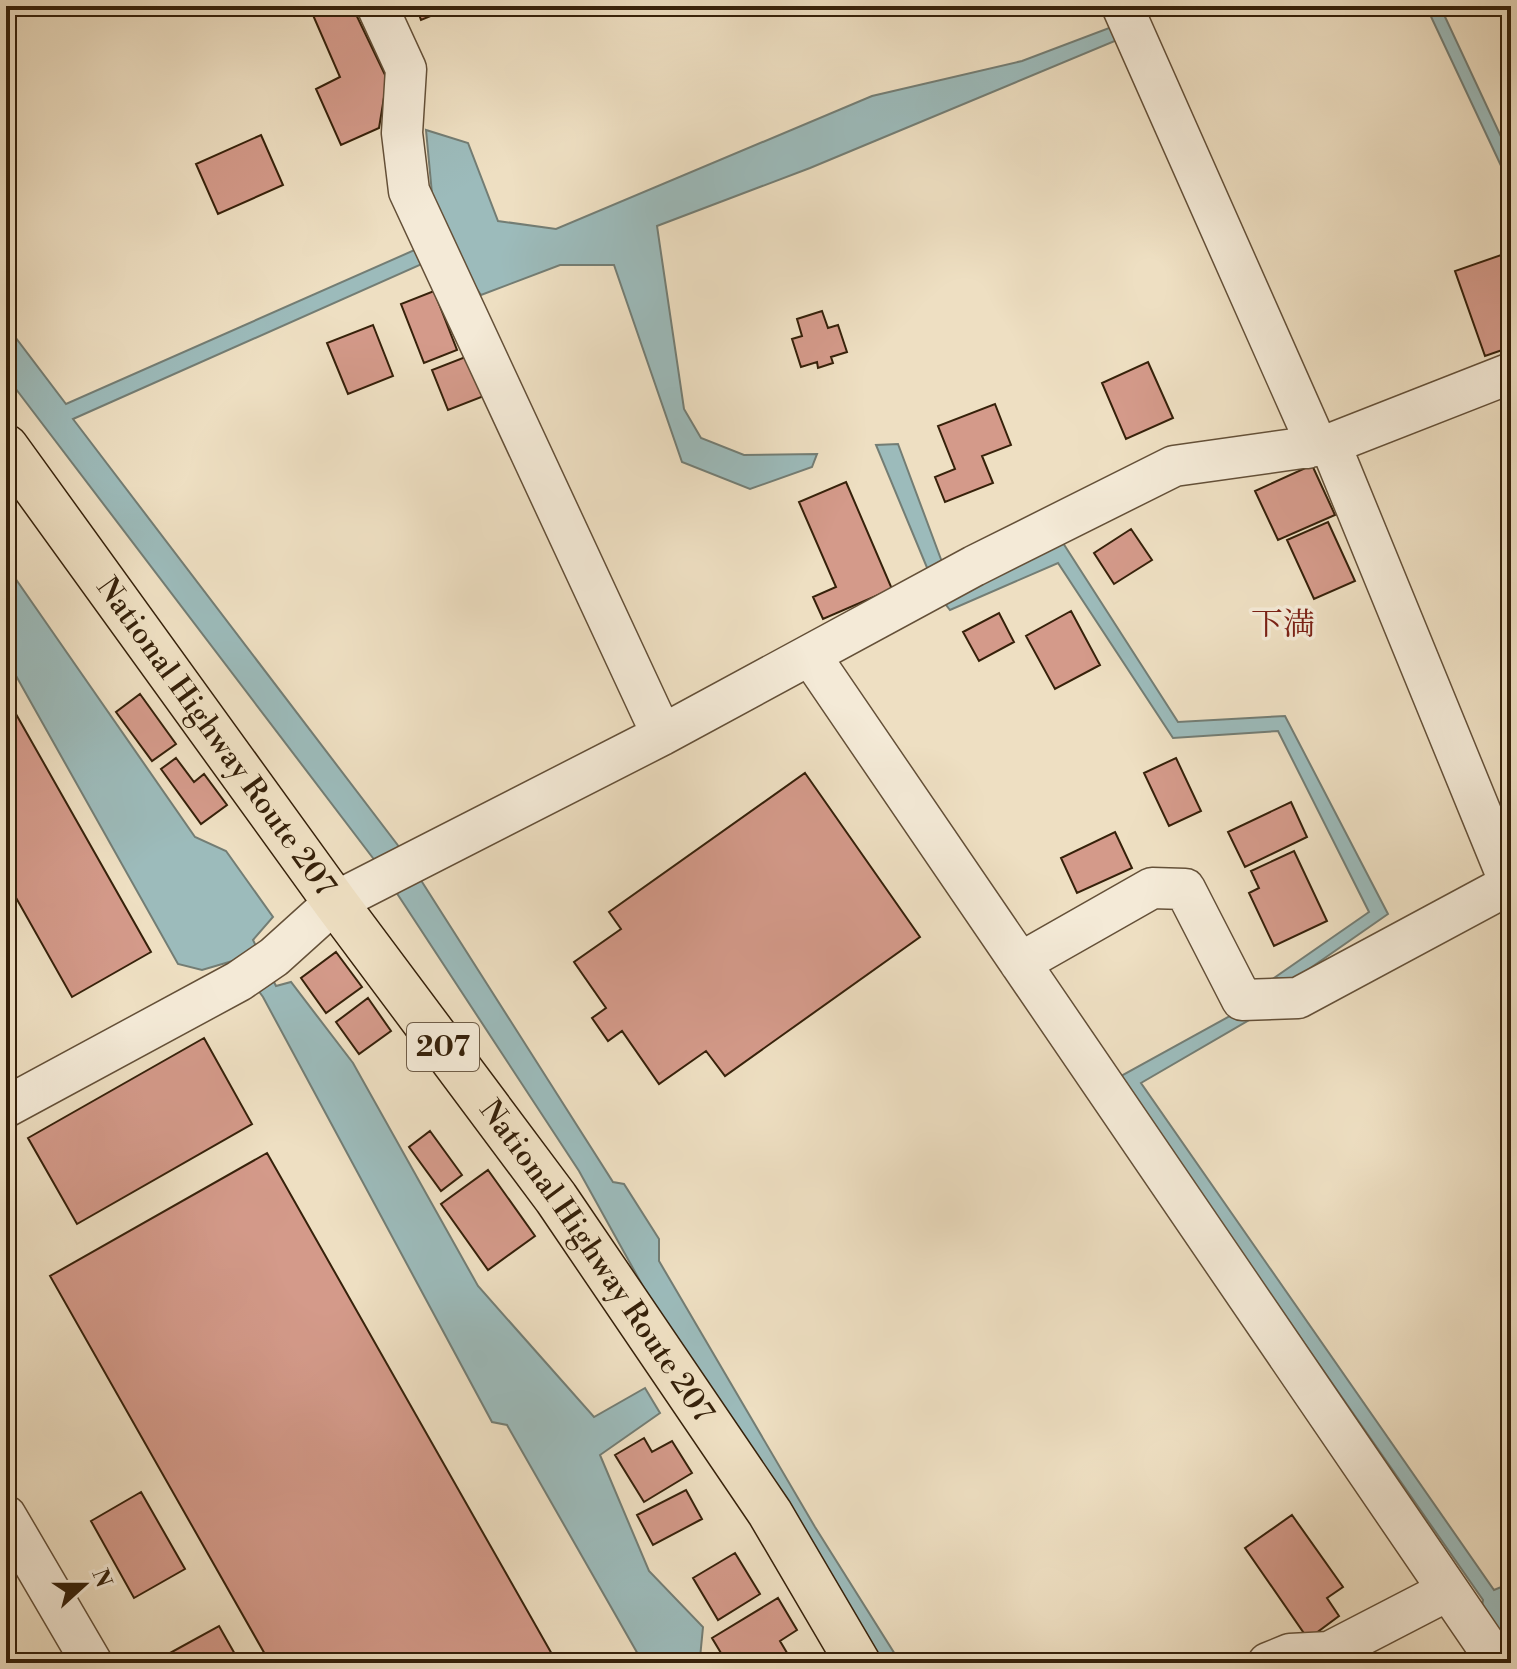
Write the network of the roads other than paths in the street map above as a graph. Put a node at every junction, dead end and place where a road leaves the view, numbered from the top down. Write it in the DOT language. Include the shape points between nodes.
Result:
graph roads {
  1 [pos="377,6"];
  2 [pos="1122,6"];
  3 [pos="1511,373"];
  4 [pos="1319,446"];
  5 [pos="6,447"];
  6 [pos="810,655"];
  7 [pos="662,735"];
  8 [pos="1511,885"];
  9 [pos="353,893"];
  10 [pos="1020,963"];
  11 [pos="6,1107"];
  12 [pos="6,1516"];
  13 [pos="1475,1631"];
  14 [pos="92,1663"];
  15 [pos="858,1663"];
  16 [pos="1268,1663"];
  1 -- 7 [label="street" via="406,69 402,133 409,191"];
  2 -- 4 [label="street"];
  3 -- 4 [label="street"];
  4 -- 6 [label="street" via="1174,466"];
  4 -- 8 [label="street"];
  5 -- 9 [label="highway, National Highway Route 207 / 207"];
  6 -- 7 [label="street"];
  6 -- 10 [label="street"];
  7 -- 9 [label="street"];
  8 -- 10 [label="street" via="1298,998 1242,1000 1185,889 1152,888"];
  9 -- 11 [label="street" via="239,981"];
  9 -- 15 [label="highway, National Highway Route 207 / 207" via="770,1513"];
  10 -- 13 [label="street"];
  12 -- 14 [label="street"];
  13 -- 16 [label="street" via="1290,1654"];
}
